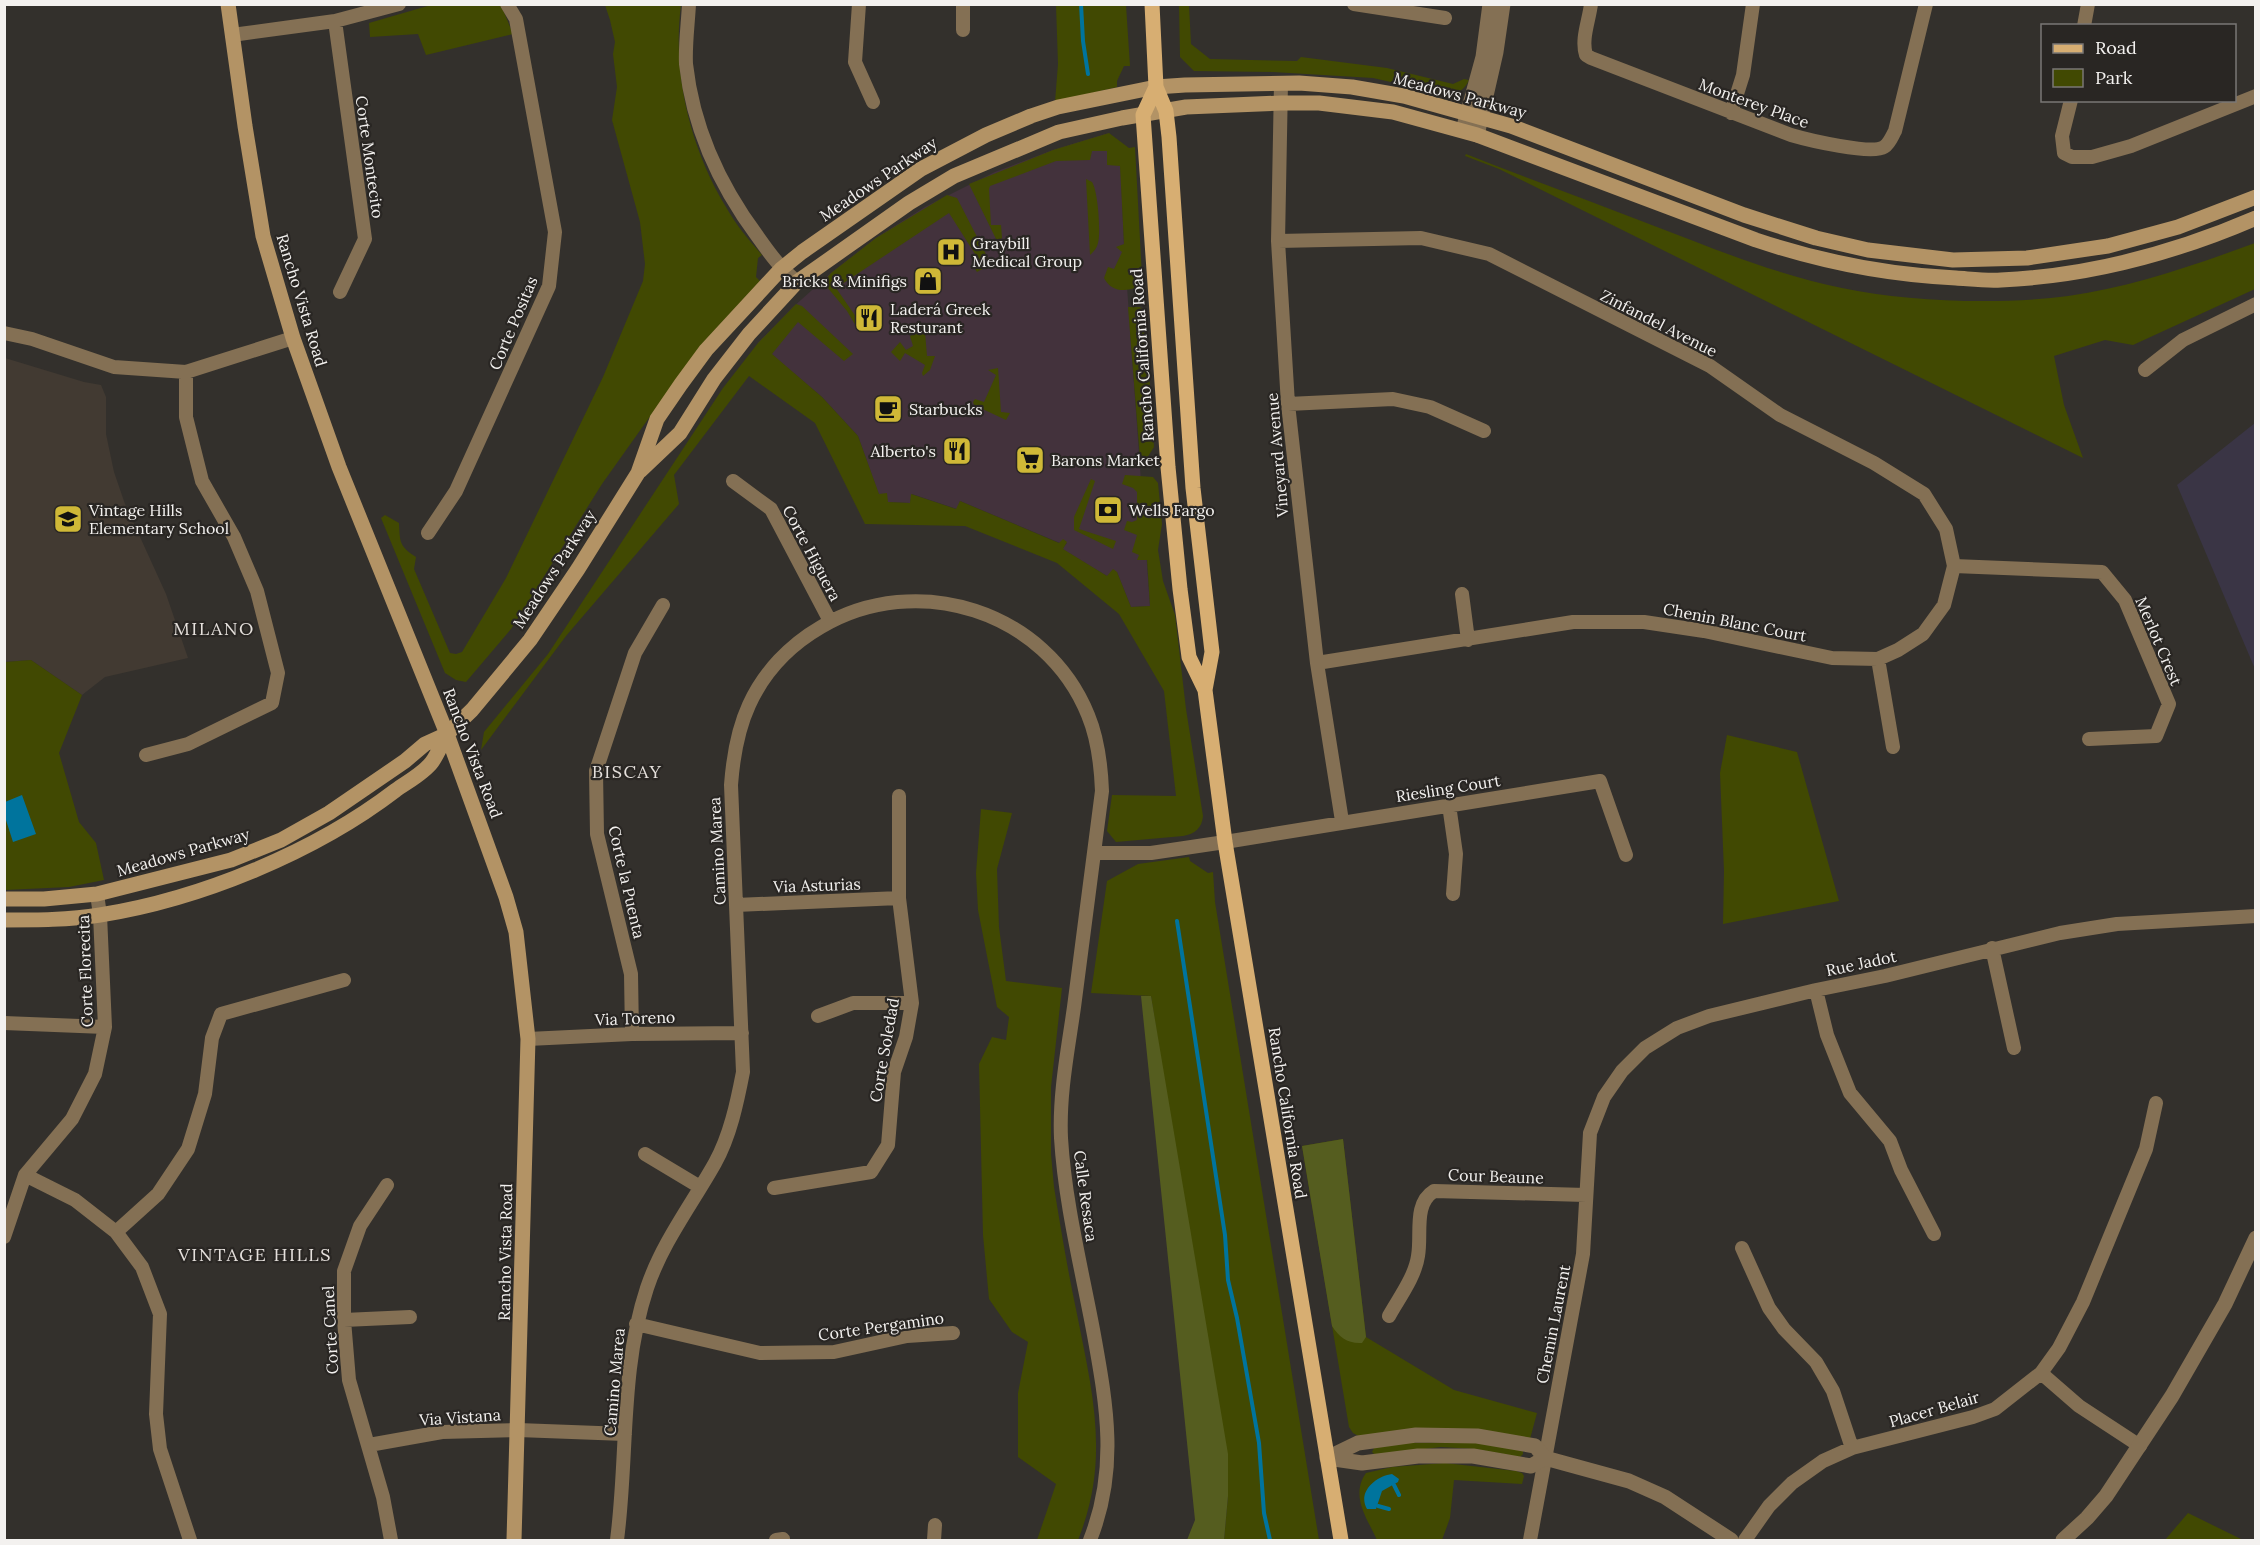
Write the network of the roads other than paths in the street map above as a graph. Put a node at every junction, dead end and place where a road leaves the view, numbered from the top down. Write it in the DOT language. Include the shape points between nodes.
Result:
graph roads {
  1 [pos="228,4"];
  2 [pos="399,4"];
  3 [pos="507,4"];
  4 [pos="689,4"];
  5 [pos="859,4"];
  6 [pos="963,4"];
  7 [pos="1152,4"];
  8 [pos="1354,4"];
  9 [pos="1490,4"];
  10 [pos="1503,4"];
  11 [pos="1591,4"];
  12 [pos="1753,4"];
  13 [pos="1926,4"];
  14 [pos="2088,4"];
  15 [pos="1445,18"];
  16 [pos="335,21"];
  17 [pos="2084,24"];
  18 [pos="963,30"];
  19 [pos="232,35"];
  20 [pos="1281,83"];
  21 [pos="1156,87"];
  22 [pos="2256,96"];
  23 [pos="873,102"];
  24 [pos="2070,102"];
  25 [pos="1281,103"];
  26 [pos="1166,111"];
  27 [pos="1731,113"];
  28 [pos="1143,115"];
  29 [pos="1475,115"];
  30 [pos="1470,133"];
  31 [pos="2256,197"];
  32 [pos="2256,218"];
  33 [pos="1278,242"];
  34 [pos="781,269"];
  35 [pos="797,282"];
  36 [pos="340,292"];
  37 [pos="2256,304"];
  38 [pos="4,333"];
  39 [pos="293,338"];
  40 [pos="2145,370"];
  41 [pos="186,372"];
  42 [pos="1288,404"];
  43 [pos="1484,431"];
  44 [pos="1168,466"];
  45 [pos="638,473"];
  46 [pos="733,481"];
  47 [pos="428,533"];
  48 [pos="1954,566"];
  49 [pos="1204,586"];
  50 [pos="1462,594"];
  51 [pos="663,605"];
  52 [pos="830,621"];
  53 [pos="1468,640"];
  54 [pos="1878,659"];
  55 [pos="1317,663"];
  56 [pos="1205,690"];
  57 [pos="447,734"];
  58 [pos="2089,739"];
  59 [pos="1893,747"];
  60 [pos="146,755"];
  61 [pos="899,796"];
  62 [pos="1449,805"];
  63 [pos="1342,821"];
  64 [pos="1225,842"];
  65 [pos="1094,854"];
  66 [pos="1626,855"];
  67 [pos="97,894"];
  68 [pos="1453,894"];
  69 [pos="899,898"];
  70 [pos="4,899"];
  71 [pos="736,905"];
  72 [pos="100,915"];
  73 [pos="2256,916"];
  74 [pos="4,920"];
  75 [pos="1992,948"];
  76 [pos="344,980"];
  77 [pos="1816,990"];
  78 [pos="912,1003"];
  79 [pos="818,1016"];
  80 [pos="4,1023"];
  81 [pos="105,1027"];
  82 [pos="742,1032"];
  83 [pos="632,1034"];
  84 [pos="528,1039"];
  85 [pos="2014,1048"];
  86 [pos="2156,1103"];
  87 [pos="645,1154"];
  88 [pos="25,1175"];
  89 [pos="387,1185"];
  90 [pos="700,1187"];
  91 [pos="774,1188"];
  92 [pos="1586,1195"];
  93 [pos="116,1232"];
  94 [pos="1934,1234"];
  95 [pos="4,1237"];
  96 [pos="2256,1238"];
  97 [pos="1742,1248"];
  98 [pos="1389,1316"];
  99 [pos="410,1317"];
  100 [pos="344,1320"];
  101 [pos="636,1324"];
  102 [pos="953,1333"];
  103 [pos="2041,1373"];
  104 [pos="518,1430"];
  105 [pos="625,1434"];
  106 [pos="369,1446"];
  107 [pos="2140,1446"];
  108 [pos="1852,1448"];
  109 [pos="1327,1458"];
  110 [pos="1545,1458"];
  111 [pos="935,1525"];
  112 [pos="190,1540"];
  113 [pos="391,1540"];
  114 [pos="514,1540"];
  115 [pos="617,1540"];
  116 [pos="934,1540"];
  117 [pos="1090,1540"];
  118 [pos="1341,1540"];
  119 [pos="1530,1540"];
  120 [pos="1731,1540"];
  121 [pos="1745,1540"];
  122 [pos="2063,1540"];
  1 -- 19 [label="main road, Rancho Vista Road"];
  2 -- 16 [label="street"];
  3 -- 47 [label="street, Corte Positas" via="516,20 555,232 549,286 456,491"];
  4 -- 34 [label="street" via="686,63 698,125 715,169 745,220"];
  5 -- 23 [label="street" via="855,62"];
  6 -- 18 [label="street"];
  7 -- 21 [label="main road, Rancho California Road"];
  8 -- 15 [label="street"];
  9 -- 29 [label="street"];
  10 -- 29 [label="street" via="1496,52"];
  11 -- 27 [label="street, Monterey Place" via="1586,55"];
  12 -- 27 [label="street" via="1743,75"];
  13 -- 27 [label="street, Monterey Place" via="1894,131 1885,147 1877,150 1818,143"];
  14 -- 17 [label="street"];
  16 -- 19 [label="street"];
  16 -- 36 [label="street, Corte Montecito" via="365,239"];
  19 -- 39 [label="main road, Rancho Vista Road" via="263,236"];
  20 -- 21 [label="main road, Meadows Parkway"];
  20 -- 25 [label="street, Vineyard Avenue"];
  20 -- 29 [label="main road, Meadows Parkway" via="1376,91"];
  21 -- 26 [label="main road, Rancho California Road"];
  21 -- 28 [label="main road, Rancho California Road"];
  21 -- 34 [label="main road, Meadows Parkway" via="1058,107 959,148 921,169"];
  22 -- 24 [label="street" via="2131,146 2092,157 2064,153 2062,136"];
  25 -- 26 [label="main road, Meadows Parkway"];
  25 -- 30 [label="main road, Meadows Parkway" via="1319,103 1393,112"];
  25 -- 33 [label="street, Vineyard Avenue"];
  26 -- 28 [label="main road, Meadows Parkway"];
  26 -- 49 [label="main road, Rancho California Road"];
  28 -- 35 [label="main road, Meadows Parkway" via="1059,132 954,176"];
  28 -- 44 [label="main road, Rancho California Road"];
  29 -- 30 [label="street"];
  29 -- 31 [label="main road, Meadows Parkway" via="1816,238 1924,257 2027,258 2087,250 2178,227"];
  30 -- 32 [label="main road, Meadows Parkway" via="1756,240 1821,260 1897,274 2000,280 2102,268 2176,249"];
  33 -- 42 [label="street, Vineyard Avenue"];
  33 -- 48 [label="street, Zinfandel Avenue" via="1421,237 1489,254 1710,366 1780,415 1874,463 1924,494 1946,529"];
  34 -- 35 [label="street"];
  34 -- 45 [label="main road, Meadows Parkway" via="706,350 681,384 657,419"];
  35 -- 45 [label="main road, Meadows Parkway" via="714,378 680,433"];
  37 -- 40 [label="street" via="2183,340"];
  38 -- 41 [label="street" via="114,367"];
  39 -- 41 [label="street"];
  39 -- 57 [label="main road, Rancho Vista Road" via="339,467"];
  41 -- 60 [label="street" via="186,417 202,481 234,537 257,591 278,673 272,703 188,744"];
  42 -- 43 [label="street" via="1393,399 1430,407"];
  42 -- 55 [label="street, Vineyard Avenue"];
  44 -- 49 [label="main road" via="1182,480 1192,564"];
  44 -- 56 [label="main road, Rancho California Road" via="1189,657"];
  45 -- 57 [label="main road, Meadows Parkway" via="530,640"];
  46 -- 52 [label="street, Corte Higuera" via="771,509"];
  48 -- 54 [label="street, Chenin Blanc Court" via="1944,605 1923,634"];
  48 -- 58 [label="street, Merlot Crest" via="2102,572 2125,600 2169,704 2156,736"];
  49 -- 56 [label="main road, Rancho California Road" via="1212,652"];
  50 -- 53 [label="street"];
  51 -- 83 [label="street, Corte la Puenta" via="635,652 596,771 597,834 632,974"];
  52 -- 65 [label="street, Camino Marea" via="869,606 936,601 992,617 1040,647 1062,669 1076,691 1096,741 1102,791"];
  52 -- 71 [label="street, Camino Marea" via="788,650 766,674 737,739 731,785"];
  53 -- 54 [label="street, Chenin Blanc Court" via="1573,622 1644,622 1832,658"];
  53 -- 55 [label="street, Chenin Blanc Court"];
  54 -- 59 [label="street"];
  55 -- 63 [label="street, Vineyard Avenue"];
  56 -- 64 [label="main road, Rancho California Road"];
  57 -- 67 [label="main road, Meadows Parkway" via="425,744 329,813 281,840 231,860"];
  57 -- 72 [label="main road, Meadows Parkway" via="432,763 371,809 309,845 241,875 174,898"];
  57 -- 84 [label="main road, Rancho Vista Road" via="516,932"];
  61 -- 69 [label="street, Corte Soledad"];
  62 -- 63 [label="street, Riesling Court"];
  62 -- 66 [label="street, Riesling Court" via="1600,781"];
  62 -- 68 [label="street" via="1456,854"];
  63 -- 64 [label="street, Riesling Court"];
  64 -- 65 [label="street, Riesling Court" via="1151,852"];
  64 -- 109 [label="main road, Rancho California Road"];
  65 -- 117 [label="street, Calle Resaca" via="1064,1077 1061,1136 1066,1190 1109,1434 1102,1502"];
  67 -- 70 [label="main road, Meadows Parkway"];
  67 -- 72 [label="street, Corte Florecita"];
  69 -- 71 [label="street, Via Asturias"];
  69 -- 78 [label="street, Corte Soledad"];
  71 -- 82 [label="street, Camino Marea"];
  72 -- 74 [label="main road, Meadows Parkway"];
  72 -- 81 [label="street, Corte Florecita"];
  73 -- 75 [label="street, Rue Jadot" via="2117,924"];
  75 -- 77 [label="street, Rue Jadot"];
  75 -- 85 [label="street"];
  76 -- 93 [label="street" via="221,1014 212,1038 205,1094 188,1149 158,1194"];
  77 -- 92 [label="street, Rue Jadot" via="1709,1016 1677,1028 1645,1048 1604,1097 1590,1133"];
  77 -- 94 [label="street" via="1827,1035 1850,1093 1890,1142"];
  78 -- 79 [label="street" via="853,1003"];
  78 -- 91 [label="street, Corte Soledad" via="894,1072 888,1145 871,1172"];
  80 -- 81 [label="street"];
  81 -- 88 [label="street, Corte Florecita" via="95,1074 72,1119"];
  82 -- 83 [label="street, Via Toreno"];
  82 -- 90 [label="street, Camino Marea" via="743,1072 737,1103 716,1162"];
  83 -- 84 [label="street, Via Toreno"];
  84 -- 104 [label="main road, Rancho Vista Road"];
  86 -- 103 [label="street, Placer Belair" via="2146,1149 2083,1302"];
  87 -- 90 [label="street"];
  88 -- 93 [label="street" via="75,1200"];
  88 -- 95 [label="street, Corte Florecita"];
  89 -- 100 [label="street, Corte Canel" via="360,1226 344,1271"];
  90 -- 101 [label="street, Camino Marea" via="665,1246"];
  92 -- 98 [label="street, Cour Beaune" via="1434,1191 1426,1196 1421,1207 1418,1258"];
  92 -- 110 [label="street, Chemin Laurent" via="1583,1254"];
  93 -- 112 [label="street" via="142,1267 160,1314 156,1414 160,1449"];
  96 -- 107 [label="street" via="2200,1351"];
  97 -- 108 [label="street" via="1769,1308 1816,1362 1833,1391"];
  99 -- 100 [label="street"];
  100 -- 106 [label="street, Corte Canel" via="349,1380"];
  101 -- 102 [label="street, Corte Pergamino" via="760,1353 834,1352 907,1336"];
  101 -- 105 [label="street, Camino Marea"];
  103 -- 107 [label="street" via="2079,1406"];
  103 -- 108 [label="street, Placer Belair" via="1995,1409"];
  104 -- 105 [label="street, Via Vistana"];
  104 -- 106 [label="street, Via Vistana" via="442,1432"];
  104 -- 114 [label="main road, Rancho Vista Road"];
  105 -- 115 [label="street, Camino Marea"];
  106 -- 113 [label="street, Corte Canel"];
  107 -- 122 [label="street" via="2106,1496"];
  108 -- 121 [label="street, Placer Belair" via="1823,1461 1792,1483 1769,1506"];
  109 -- 110 [label="street" via="1362,1463 1418,1456 1473,1456 1531,1466"];
  109 -- 110 [label="street" via="1358,1443 1448,1434 1535,1446"];
  109 -- 118 [label="main road, Rancho California Road"];
  110 -- 119 [label="street, Chemin Laurent"];
  110 -- 120 [label="street" via="1629,1481 1665,1497"];
  111 -- 116 [label="street"];
}
